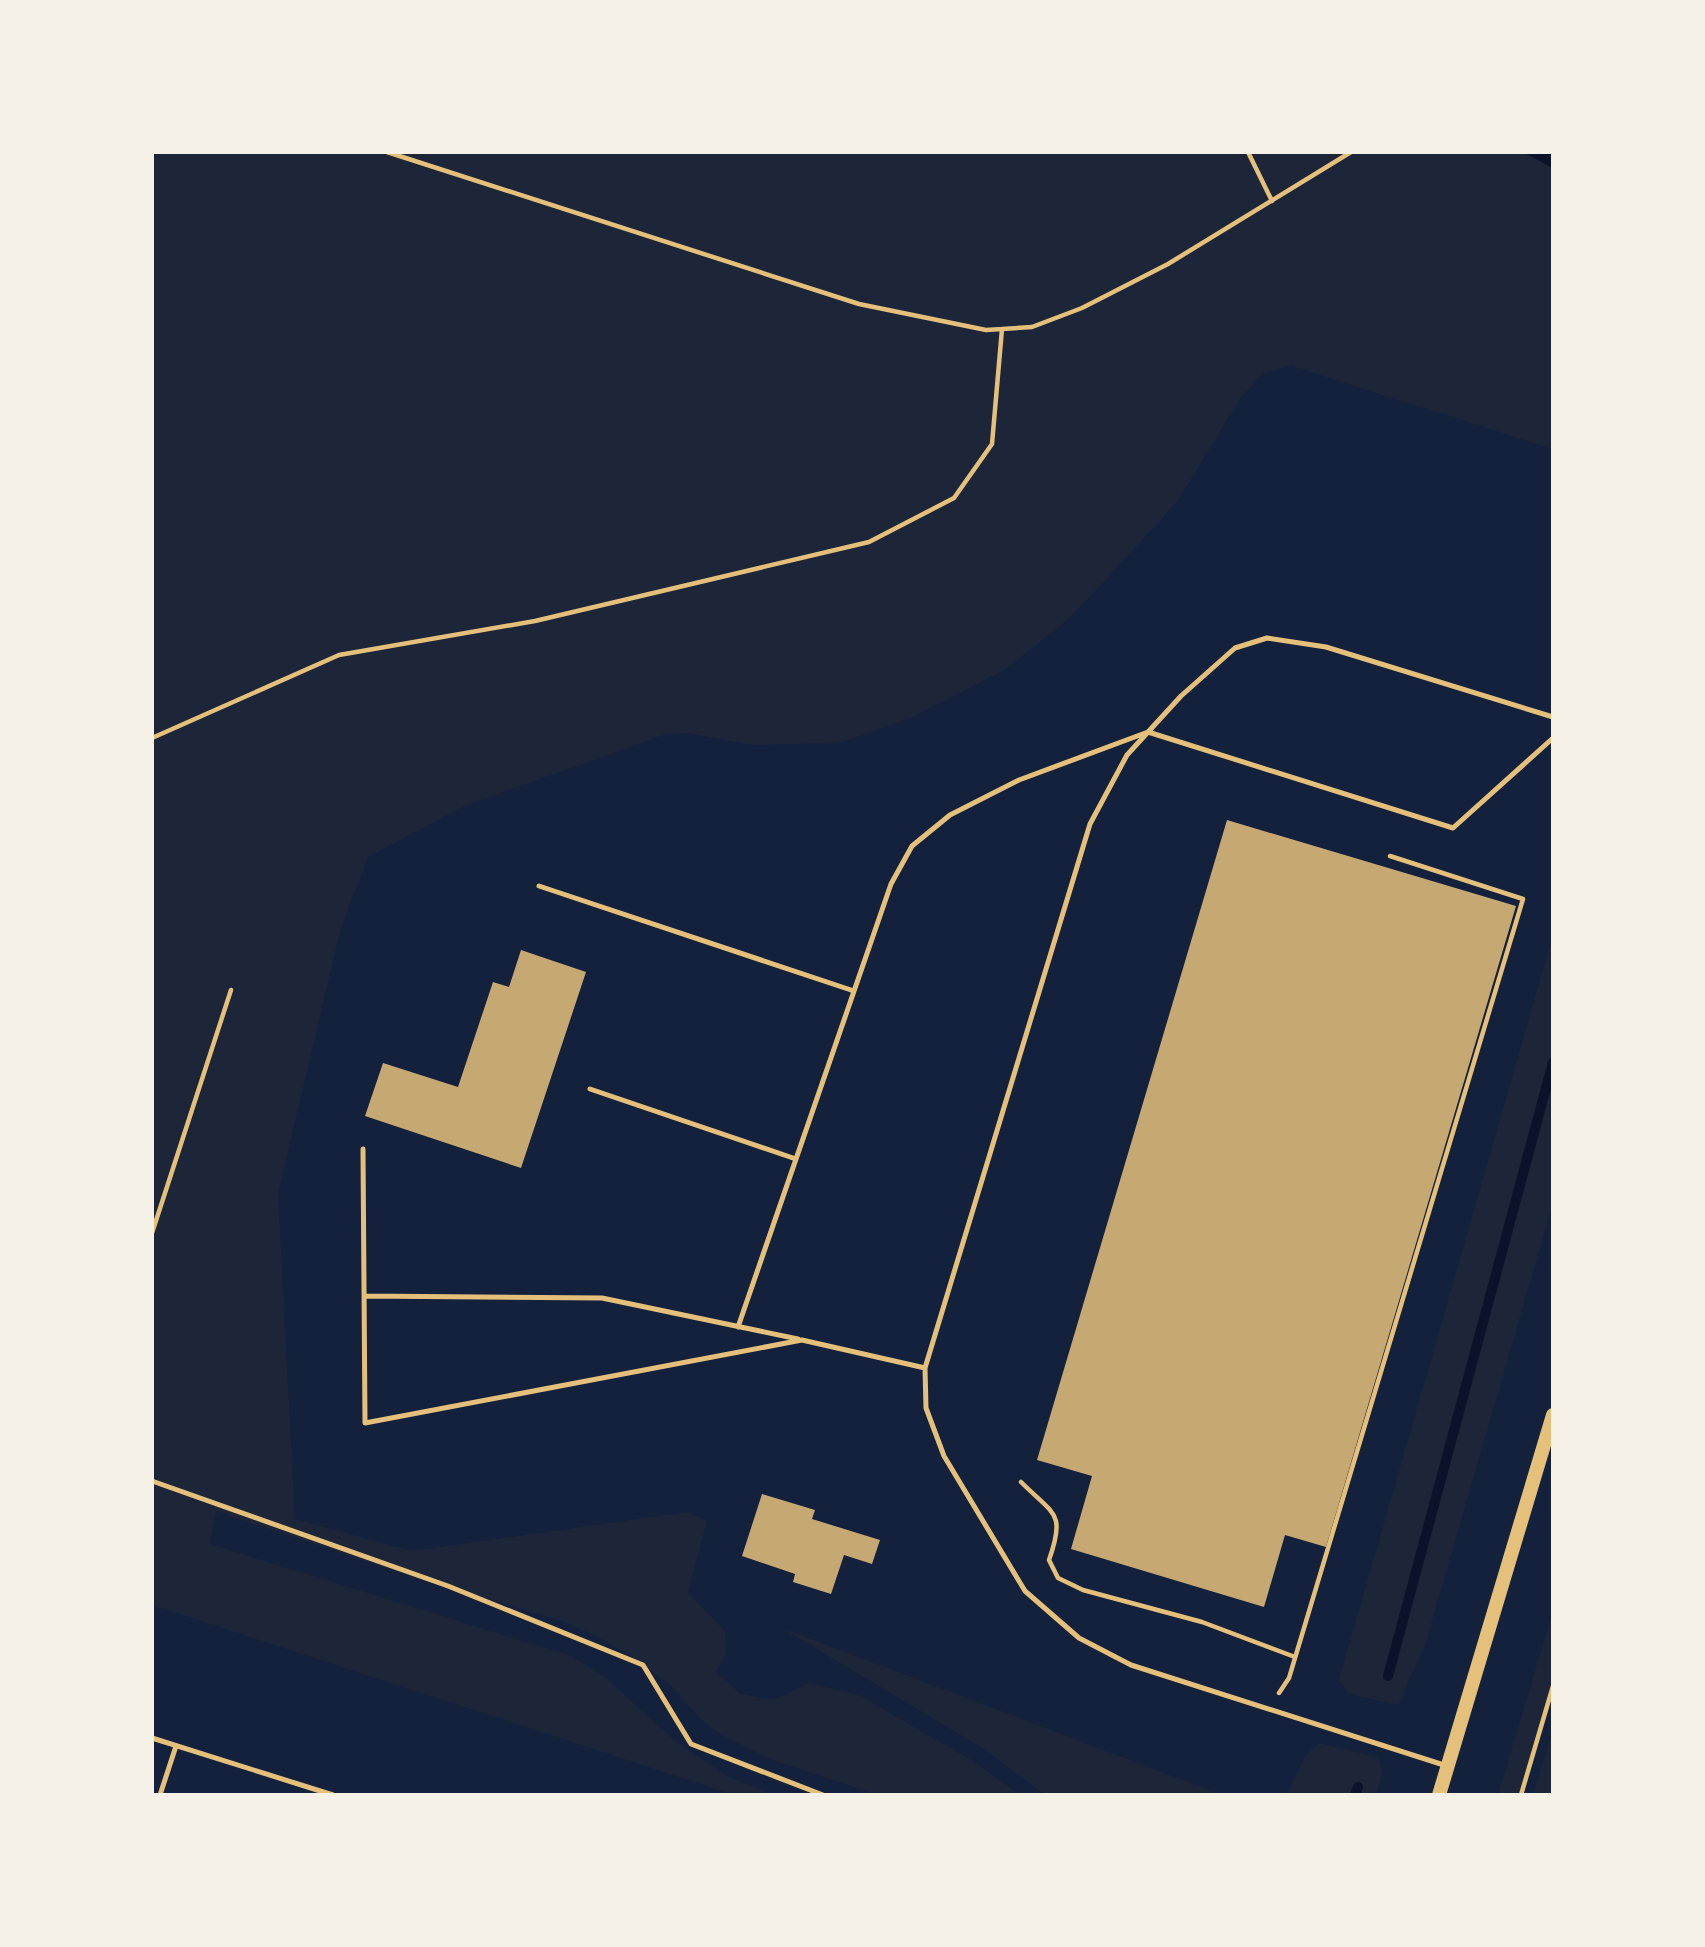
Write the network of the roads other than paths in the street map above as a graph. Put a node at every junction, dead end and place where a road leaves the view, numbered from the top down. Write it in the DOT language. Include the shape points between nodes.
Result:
graph roads {
  1 [pos="1553,718"];
  2 [pos="1148,732"];
  3 [pos="1553,738"];
  4 [pos="539,886"];
  5 [pos="854,991"];
  6 [pos="590,1089"];
  7 [pos="363,1149"];
  8 [pos="796,1159"];
  9 [pos="364,1296"];
  10 [pos="738,1327"];
  11 [pos="802,1340"];
  12 [pos="925,1368"];
  13 [pos="1553,1415"];
  14 [pos="152,1481"];
  15 [pos="152,1738"];
  16 [pos="176,1746"];
  17 [pos="1447,1766"];
  18 [pos="160,1795"];
  19 [pos="332,1795"];
  20 [pos="823,1795"];
  21 [pos="1439,1795"];
  1 -- 2 [label="lane" via="1326,647 1267,638 1235,648"];
  2 -- 3 [label="lane" via="1453,828"];
  2 -- 5 [label="lane" via="1019,780 950,816 912,846 891,884"];
  2 -- 12 [label="lane" via="1127,755 1090,824"];
  4 -- 5 [label="lane"];
  5 -- 8 [label="lane"];
  6 -- 8 [label="lane"];
  7 -- 9 [label="lane"];
  8 -- 10 [label="lane"];
  9 -- 10 [label="lane" via="602,1298"];
  9 -- 11 [label="lane" via="365,1423"];
  10 -- 11 [label="lane"];
  11 -- 12 [label="lane"];
  12 -- 17 [label="lane" via="926,1408 944,1456 1025,1591 1079,1638 1131,1665"];
  13 -- 17 [label="main road"];
  14 -- 20 [label="lane" via="448,1586 643,1665 691,1744"];
  15 -- 16 [label="lane"];
  16 -- 18 [label="lane"];
  16 -- 19 [label="lane"];
  17 -- 21 [label="main road"];
}
